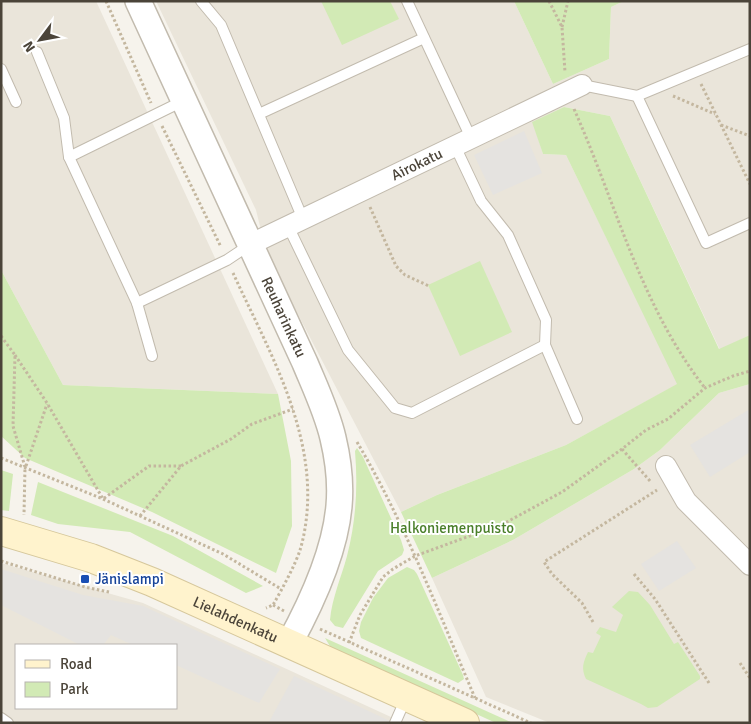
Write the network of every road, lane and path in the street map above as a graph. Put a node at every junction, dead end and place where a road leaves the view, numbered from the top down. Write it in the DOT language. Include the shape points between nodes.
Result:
graph roads {
  1 [pos="106,1"];
  2 [pos="138,1"];
  3 [pos="201,1"];
  4 [pos="407,1"];
  5 [pos="549,1"];
  6 [pos="568,1"];
  7 [pos="562,27"];
  8 [pos="424,38"];
  9 [pos="750,49"];
  10 [pos="37,52"];
  11 [pos="1,69"];
  12 [pos="695,71"];
  13 [pos="574,89"];
  14 [pos="654,89"];
  15 [pos="637,96"];
  16 [pos="183,101"];
  17 [pos="16,102"];
  18 [pos="157,114"];
  19 [pos="259,114"];
  20 [pos="716,114"];
  21 [pos="721,125"];
  22 [pos="750,136"];
  23 [pos="463,142"];
  24 [pos="69,157"];
  25 [pos="750,184"];
  26 [pos="363,190"];
  27 [pos="295,222"];
  28 [pos="750,223"];
  29 [pos="251,244"];
  30 [pos="227,260"];
  31 [pos="429,286"];
  32 [pos="137,304"];
  33 [pos="1,336"];
  34 [pos="545,344"];
  35 [pos="15,355"];
  36 [pos="152,356"];
  37 [pos="750,371"];
  38 [pos="705,388"];
  39 [pos="47,403"];
  40 [pos="293,409"];
  41 [pos="577,419"];
  42 [pos="354,436"];
  43 [pos="1,458"];
  44 [pos="181,466"];
  45 [pos="666,466"];
  46 [pos="25,467"];
  47 [pos="657,490"];
  48 [pos="103,499"];
  49 [pos="140,516"];
  50 [pos="13,524"];
  51 [pos="415,556"];
  52 [pos="750,565"];
  53 [pos="634,574"];
  54 [pos="281,589"];
  55 [pos="273,605"];
  56 [pos="302,620"];
  57 [pos="593,622"];
  58 [pos="254,628"];
  59 [pos="349,642"];
  60 [pos="289,644"];
  61 [pos="740,663"];
  62 [pos="750,678"];
  63 [pos="709,683"];
  64 [pos="407,696"];
  65 [pos="475,698"];
  66 [pos="1,718"];
  67 [pos="8,723"];
  68 [pos="395,723"];
  69 [pos="465,723"];
  70 [pos="531,723"];
  1 -- 18 [label="path"];
  2 -- 16 [label="street, Reuharinkatu"];
  3 -- 19 [label="lane" via="221,24"];
  4 -- 8 [label="lane"];
  5 -- 7 [label="path"];
  6 -- 7 [label="path"];
  7 -- 13 [label="path"];
  8 -- 19 [label="lane"];
  8 -- 23 [label="lane"];
  9 -- 12 [label="lane"];
  10 -- 24 [label="lane" via="64,118"];
  11 -- 17 [label="lane"];
  12 -- 14 [label="lane"];
  12 -- 20 [label="path"];
  13 -- 15 [label="lane"];
  13 -- 23 [label="street, Airokatu"];
  13 -- 38 [label="path" via="591,147 635,266 672,338"];
  14 -- 15 [label="lane"];
  14 -- 20 [label="path"];
  15 -- 28 [label="lane" via="706,242"];
  16 -- 18 [label="lane"];
  16 -- 29 [label="street, Reuharinkatu"];
  18 -- 24 [label="lane"];
  18 -- 30 [label="path"];
  19 -- 27 [label="lane"];
  20 -- 21 [label="path"];
  21 -- 22 [label="path"];
  21 -- 25 [label="path"];
  23 -- 26 [label="street, Airokatu"];
  23 -- 34 [label="lane" via="480,201 508,235 546,320"];
  24 -- 32 [label="lane"];
  26 -- 27 [label="street, Airokatu"];
  26 -- 31 [label="path" via="396,266 404,275"];
  27 -- 29 [label="street, Airokatu"];
  27 -- 34 [label="lane" via="348,350 395,408 412,413"];
  29 -- 30 [label="lane"];
  29 -- 56 [label="street, Reuharinkatu" via="323,406 338,464 339,506 331,545"];
  30 -- 32 [label="lane"];
  30 -- 40 [label="path"];
  32 -- 36 [label="lane"];
  33 -- 35 [label="path"];
  34 -- 41 [label="lane"];
  35 -- 39 [label="path"];
  35 -- 46 [label="path" via="13,426"];
  37 -- 38 [label="path"];
  38 -- 51 [label="path" via="668,419 646,430 562,492 505,523"];
  39 -- 46 [label="path"];
  39 -- 48 [label="path"];
  40 -- 44 [label="path" via="252,424"];
  40 -- 54 [label="path" via="305,455 308,490 301,548"];
  42 -- 51 [label="path"];
  43 -- 46 [label="path"];
  44 -- 48 [label="path" via="149,466"];
  44 -- 49 [label="path"];
  45 -- 52 [label="street" via="686,501"];
  46 -- 48 [label="path"];
  46 -- 50 [label="path"];
  47 -- 57 [label="path" via="544,562 582,603"];
  48 -- 49 [label="path"];
  49 -- 54 [label="path" via="223,554"];
  50 -- 58 [label="main road, Lielahdenkatu"];
  51 -- 59 [label="path" via="383,577 360,615"];
  51 -- 65 [label="path"];
  53 -- 63 [label="path" via="655,599"];
  54 -- 55 [label="path"];
  55 -- 56 [label="path"];
  55 -- 58 [label="path" via="262,610"];
  56 -- 59 [label="path"];
  56 -- 60 [label="street, Reuharinkatu"];
  58 -- 60 [label="main road, Lielahdenkatu"];
  59 -- 65 [label="path"];
  60 -- 64 [label="main road, Lielahdenkatu"];
  61 -- 62 [label="path"];
  64 -- 68 [label="lane"];
  64 -- 69 [label="main road, Lielahdenkatu"];
  65 -- 70 [label="path"];
  66 -- 67 [label="lane"];
}
